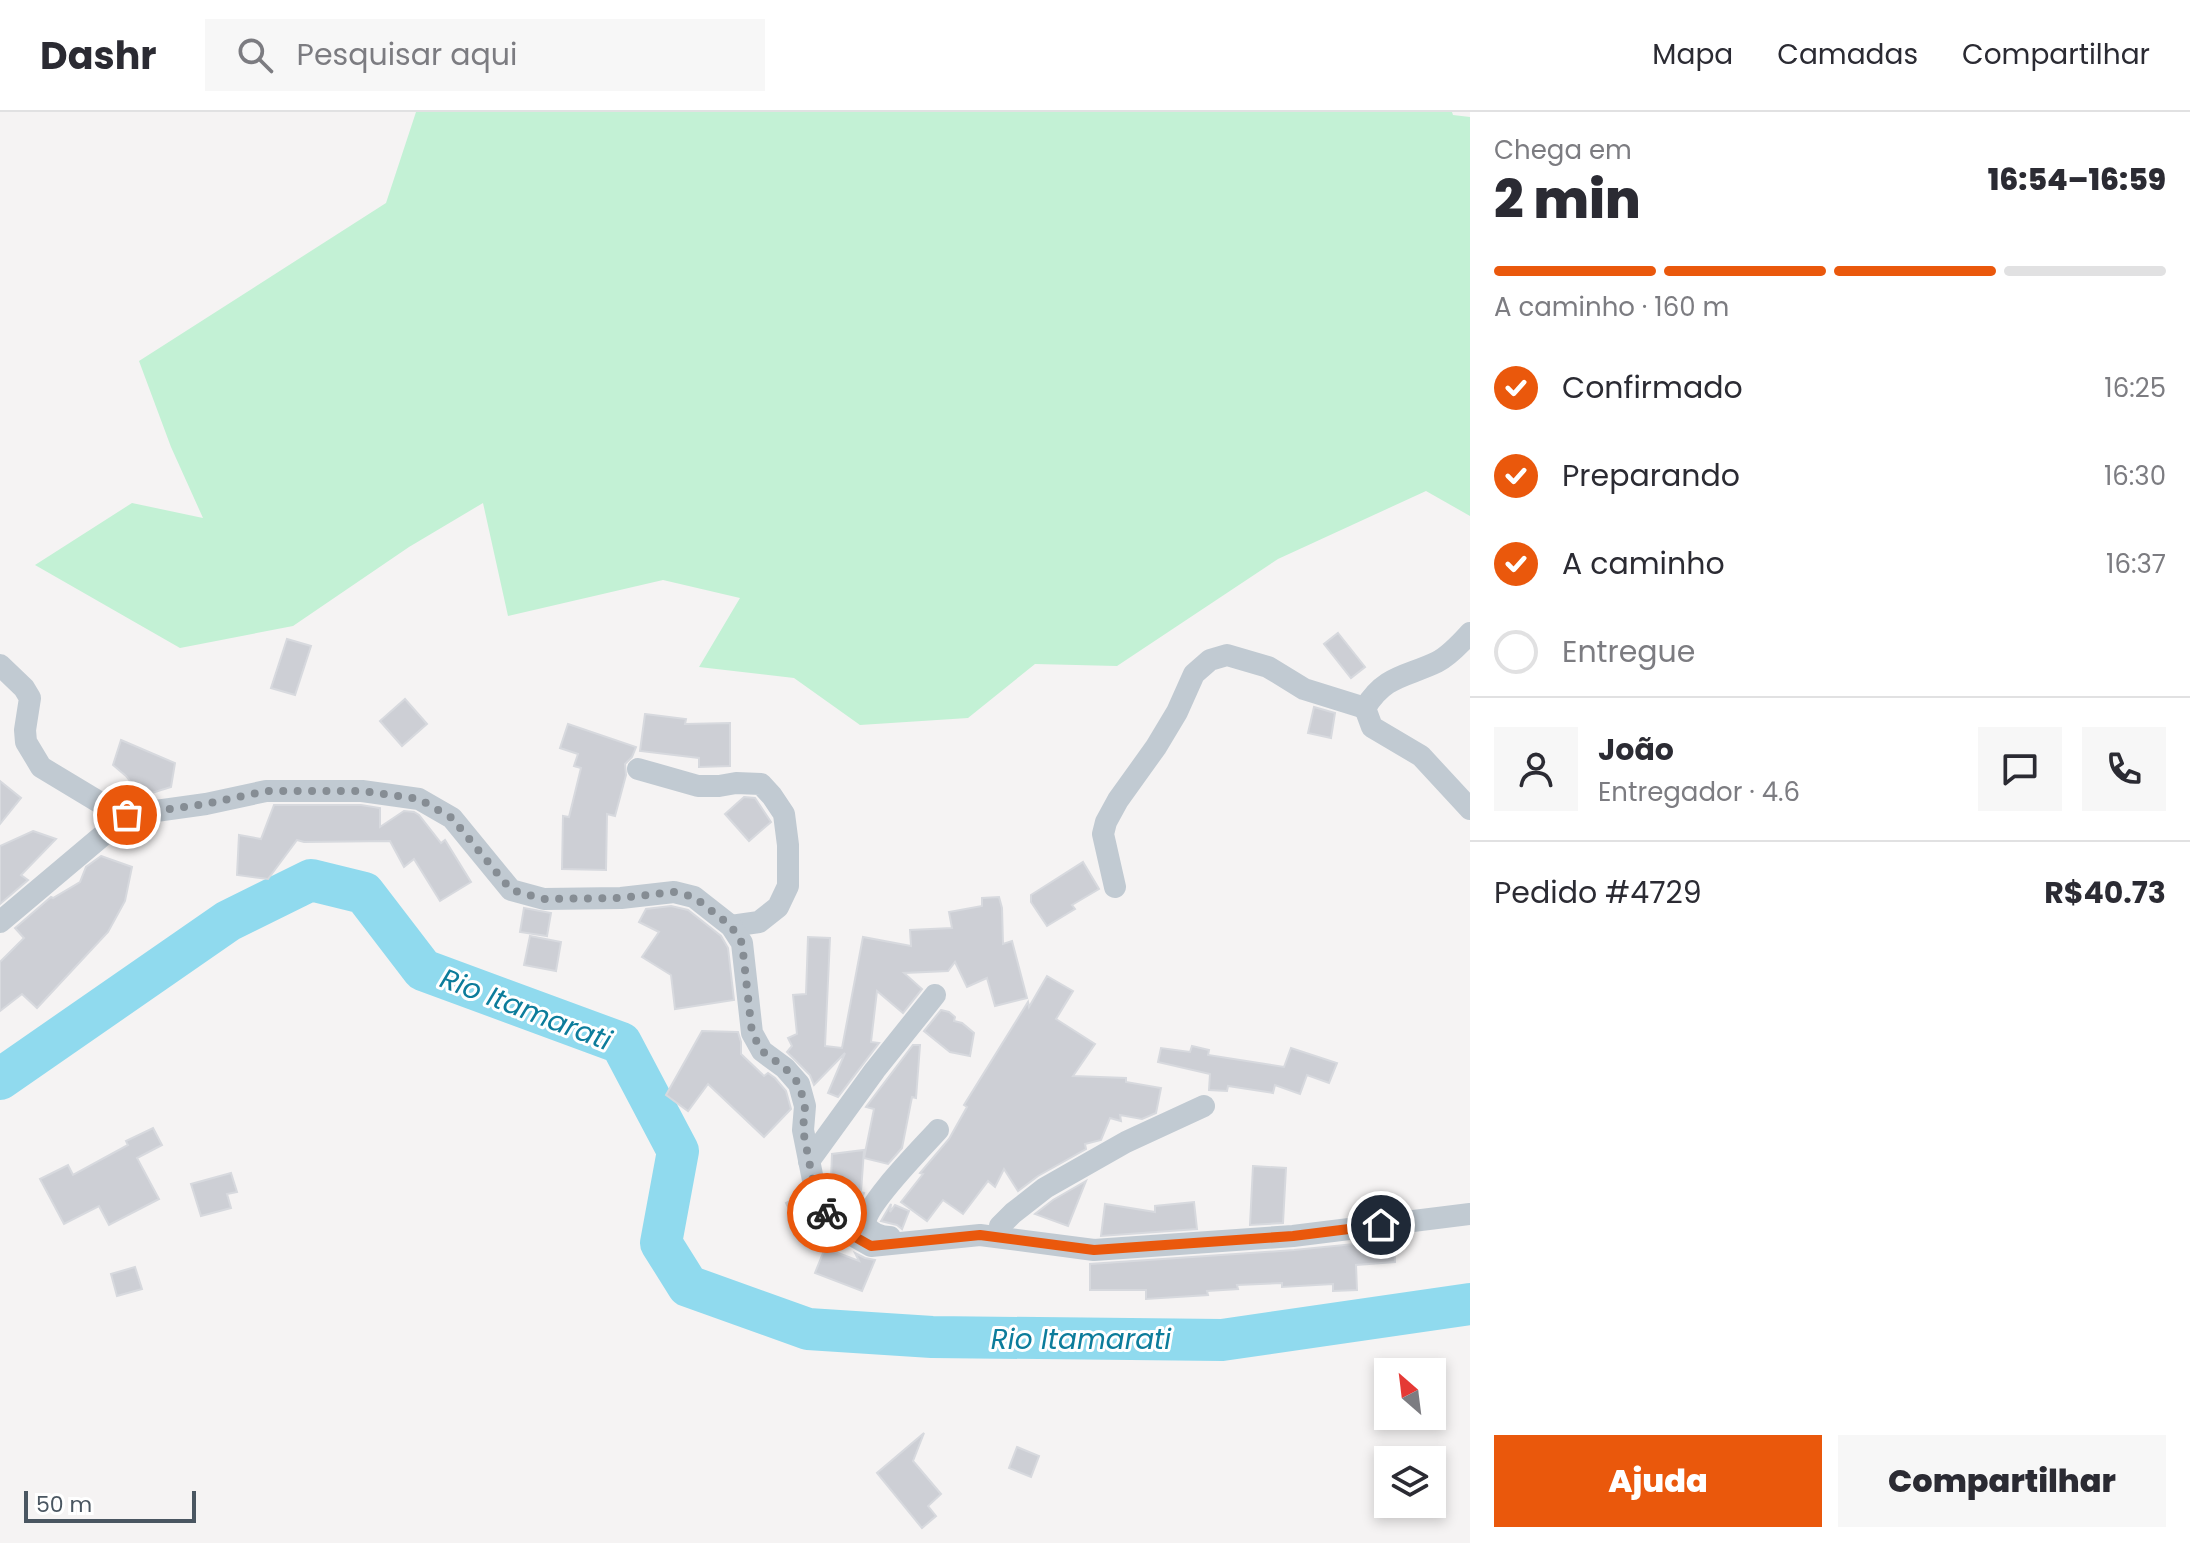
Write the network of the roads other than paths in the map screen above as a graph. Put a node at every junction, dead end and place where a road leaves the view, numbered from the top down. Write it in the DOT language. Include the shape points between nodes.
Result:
graph roads {
  1 [pos="1470,633"];
  2 [pos="0,665"];
  3 [pos="1365,708"];
  4 [pos="638,769"];
  5 [pos="1470,809"];
  6 [pos="127,815"];
  7 [pos="1115,887"];
  8 [pos="0,922"];
  9 [pos="731,926"];
  10 [pos="935,995"];
  11 [pos="1204,1106"];
  12 [pos="938,1130"];
  13 [pos="809,1161"];
  14 [pos="1470,1214"];
  15 [pos="1000,1226"];
  16 [pos="1094,1250"];
  1 -- 3 [label="street" via="1440,661 1389,681"];
  2 -- 6 [label="street" via="30,698 26,742 41,767"];
  3 -- 5 [label="street" via="1372,727 1421,756"];
  3 -- 7 [label="street" via="1304,689 1268,667 1227,655 1210,660 1194,674 1177,712 1106,822 1103,834"];
  4 -- 9 [label="street" via="698,786 761,784 784,814 788,886 778,907 759,922"];
  6 -- 8 [label="street"];
  6 -- 9 [label="street" via="266,791 362,791 419,799 452,818 511,890 544,899 674,892 694,897"];
  9 -- 13 [label="street" via="742,943 752,1033 762,1051 799,1084"];
  10 -- 13 [label="street"];
  11 -- 15 [label="street" via="1045,1188"];
  12 -- 15 [label="street" via="875,1202 865,1224 883,1237"];
  13 -- 16 [label="street" via="816,1195 834,1225 871,1246 980,1235"];
  14 -- 16 [label="street" via="1293,1236"];
  15 -- 16 [label="street" via="1044,1230"];
}
